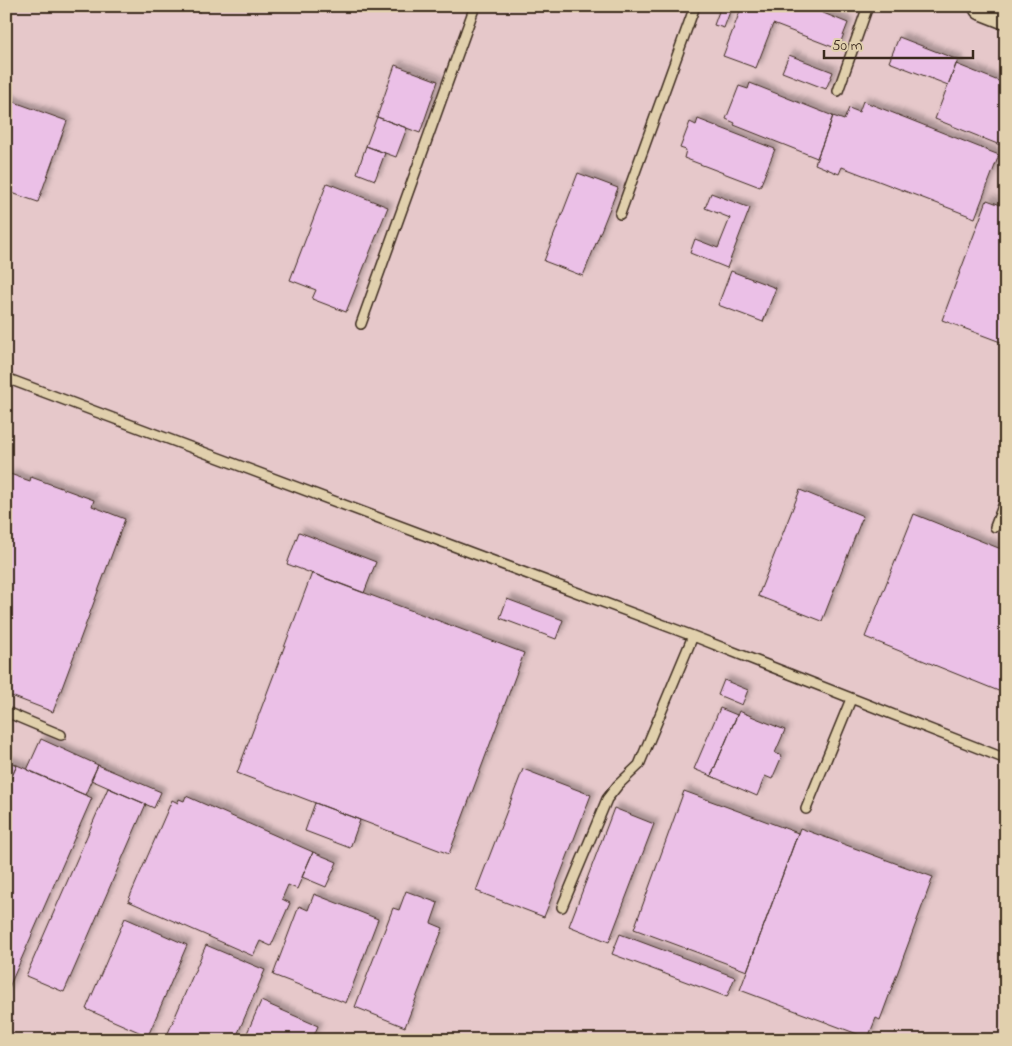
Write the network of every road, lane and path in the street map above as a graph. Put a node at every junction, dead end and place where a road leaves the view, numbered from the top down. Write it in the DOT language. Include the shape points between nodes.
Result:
graph roads {
  1 [pos="475,6"];
  2 [pos="695,6"];
  3 [pos="868,6"];
  4 [pos="983,6"];
  5 [pos="1006,15"];
  6 [pos="838,91"];
  7 [pos="620,214"];
  8 [pos="361,324"];
  9 [pos="6,378"];
  10 [pos="1006,498"];
  11 [pos="995,527"];
  12 [pos="693,636"];
  13 [pos="851,699"];
  14 [pos="6,712"];
  15 [pos="61,735"];
  16 [pos="1006,759"];
  17 [pos="806,809"];
  18 [pos="562,907"];
  1 -- 8 [label="lane"];
  2 -- 7 [label="lane"];
  3 -- 6 [label="lane"];
  4 -- 5 [label="main road"];
  9 -- 12 [label="lane"];
  10 -- 11 [label="lane"];
  12 -- 13 [label="lane"];
  12 -- 18 [label="lane" via="639,765 606,800"];
  13 -- 16 [label="lane"];
  13 -- 17 [label="lane"];
  14 -- 15 [label="lane"];
}
